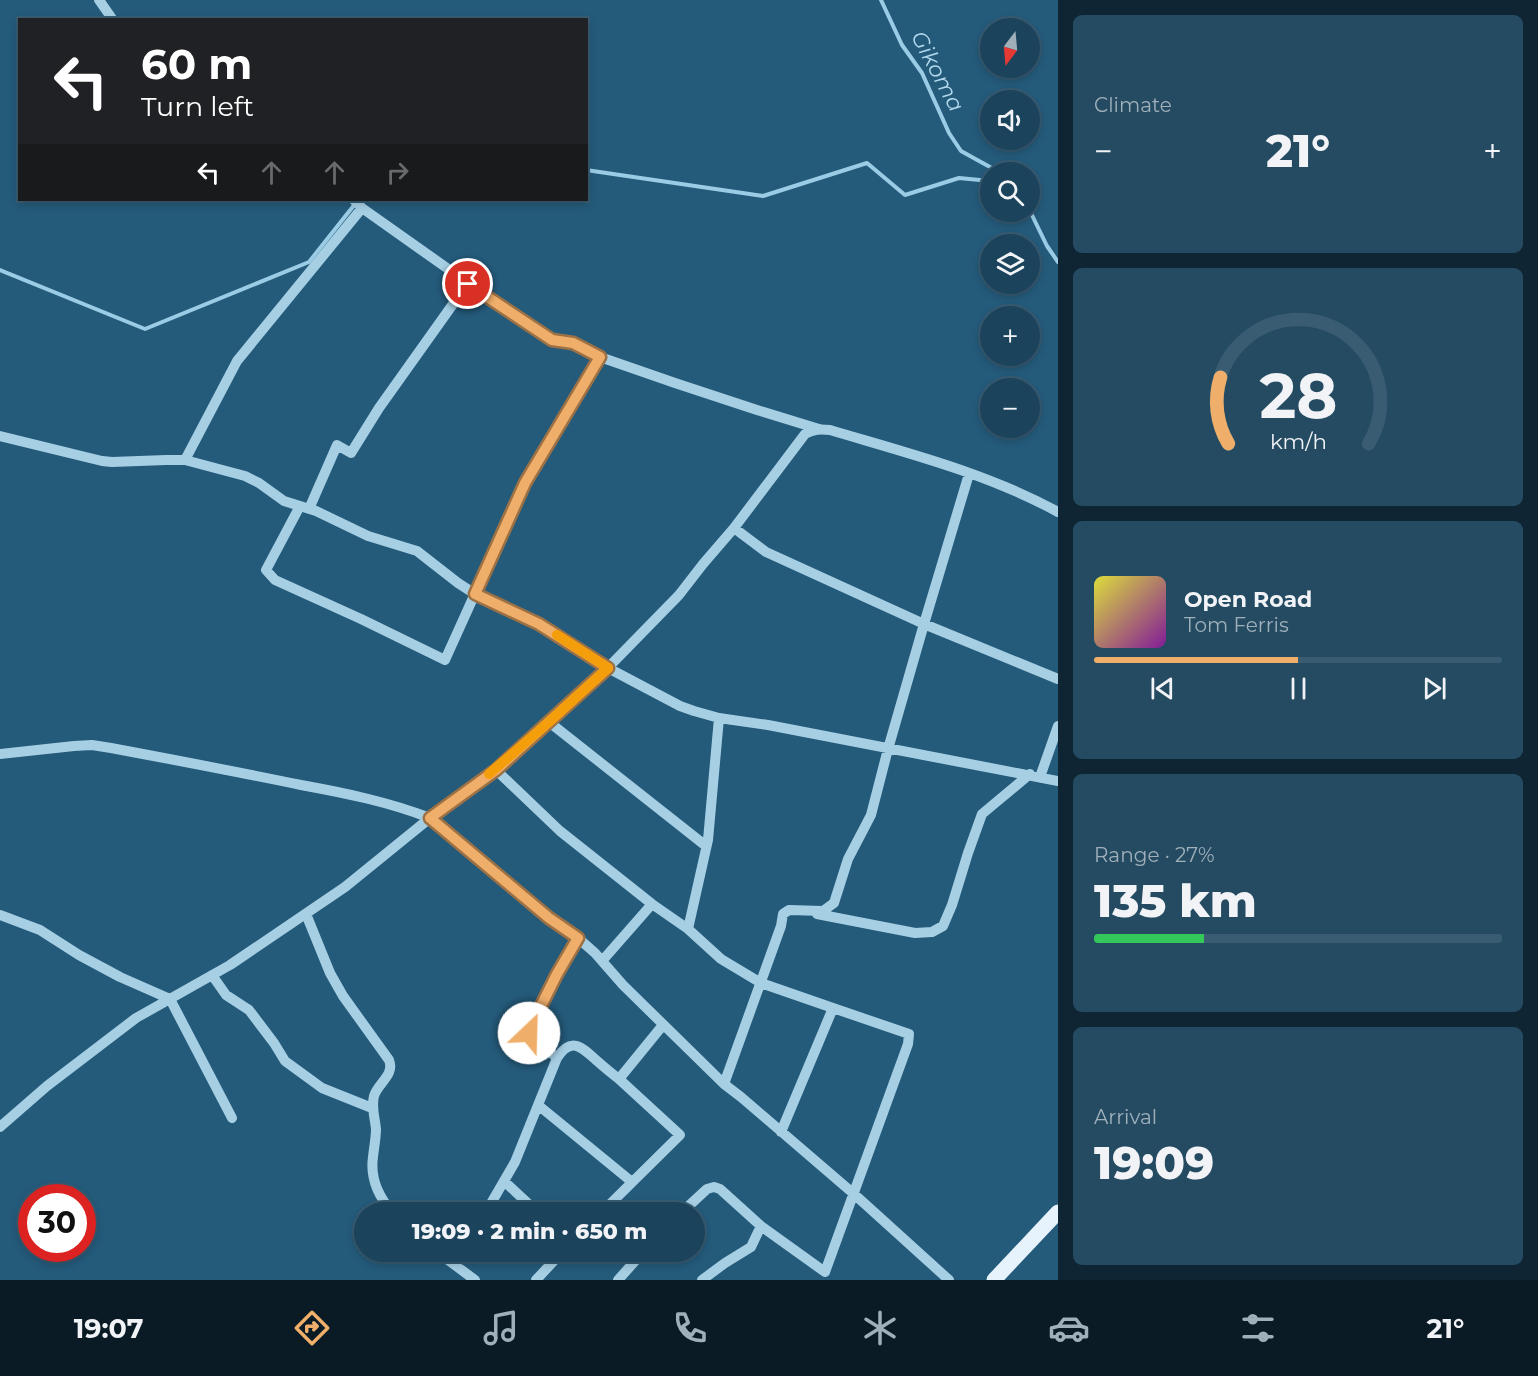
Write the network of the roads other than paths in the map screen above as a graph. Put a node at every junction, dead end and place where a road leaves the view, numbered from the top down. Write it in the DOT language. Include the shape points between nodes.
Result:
graph roads {
  1 [pos="99,0"];
  2 [pos="112,18"];
  3 [pos="355,201"];
  4 [pos="362,208"];
  5 [pos="468,284"];
  6 [pos="600,357"];
  7 [pos="820,429"];
  8 [pos="0,436"];
  9 [pos="185,460"];
  10 [pos="969,474"];
  11 [pos="304,508"];
  12 [pos="1058,512"];
  13 [pos="734,528"];
  14 [pos="475,594"];
  15 [pos="924,624"];
  16 [pos="608,668"];
  17 [pos="1058,679"];
  18 [pos="719,718"];
  19 [pos="549,722"];
  20 [pos="1058,726"];
  21 [pos="888,748"];
  22 [pos="0,754"];
  23 [pos="496,770"];
  24 [pos="1035,776"];
  25 [pos="1058,780"];
  26 [pos="430,818"];
  27 [pos="706,846"];
  28 [pos="652,904"];
  29 [pos="807,912"];
  30 [pos="306,914"];
  31 [pos="0,915"];
  32 [pos="688,929"];
  33 [pos="578,938"];
  34 [pos="602,961"];
  35 [pos="212,975"];
  36 [pos="760,983"];
  37 [pos="170,999"];
  38 [pos="832,1008"];
  39 [pos="663,1026"];
  40 [pos="557,1058"];
  41 [pos="619,1079"];
  42 [pos="724,1084"];
  43 [pos="538,1105"];
  44 [pos="372,1108"];
  45 [pos="232,1118"];
  46 [pos="0,1127"];
  47 [pos="781,1132"];
  48 [pos="504,1181"];
  49 [pos="632,1182"];
  50 [pos="854,1194"];
  51 [pos="385,1202"];
  52 [pos="492,1202"];
  53 [pos="526,1202"];
  54 [pos="612,1202"];
  55 [pos="693,1202"];
  56 [pos="1058,1212"];
  57 [pos="761,1226"];
  58 [pos="452,1262"];
  59 [pos="458,1262"];
  60 [pos="552,1262"];
  61 [pos="634,1262"];
  62 [pos="456,1265"];
  63 [pos="824,1276"];
  64 [pos="475,1280"];
  65 [pos="536,1280"];
  66 [pos="618,1280"];
  67 [pos="702,1280"];
  68 [pos="949,1280"];
  69 [pos="994,1280"];
  1 -- 2 [label="street"];
  3 -- 4 [label="street"];
  4 -- 5 [label="street"];
  4 -- 9 [label="street" via="237,361"];
  5 -- 6 [label="street" via="552,340 573,343"];
  5 -- 11 [label="street" via="351,453 337,445"];
  6 -- 7 [label="street"];
  6 -- 14 [label="street" via="525,483"];
  7 -- 10 [label="street"];
  7 -- 13 [label="street" via="805,434"];
  8 -- 9 [label="street" via="112,462"];
  9 -- 11 [label="street" via="245,476 284,501"];
  10 -- 12 [label="street"];
  10 -- 15 [label="street"];
  11 -- 14 [label="street" via="368,536 417,551"];
  11 -- 14 [label="street" via="266,570 275,580 445,660"];
  13 -- 15 [label="street" via="765,552"];
  13 -- 16 [label="street" via="679,595"];
  14 -- 16 [label="street" via="539,624"];
  15 -- 17 [label="street"];
  15 -- 21 [label="street"];
  16 -- 18 [label="street" via="680,706"];
  16 -- 19 [label="street"];
  18 -- 21 [label="street"];
  18 -- 27 [label="street"];
  19 -- 23 [label="street"];
  19 -- 27 [label="street"];
  20 -- 24 [label="street"];
  21 -- 24 [label="street"];
  21 -- 29 [label="street" via="871,816 848,859 834,903 823,911"];
  22 -- 26 [label="street" via="92,745 272,778 373,800"];
  23 -- 26 [label="street"];
  23 -- 28 [label="street" via="560,831"];
  24 -- 25 [label="street"];
  24 -- 29 [label="street" via="982,814 943,926 932,932 915,933"];
  26 -- 30 [label="street"];
  26 -- 33 [label="street"];
  27 -- 32 [label="street"];
  28 -- 32 [label="street"];
  28 -- 34 [label="street"];
  29 -- 36 [label="street" via="789,910 783,914"];
  30 -- 35 [label="street"];
  30 -- 44 [label="street" via="343,996 392,1066 376,1091"];
  31 -- 37 [label="street" via="40,930 120,977"];
  32 -- 36 [label="street" via="721,959"];
  33 -- 34 [label="street"];
  33 -- 40 [label="street" via="529,1033"];
  34 -- 39 [label="street"];
  35 -- 37 [label="street"];
  35 -- 44 [label="street" via="226,995 249,1010 285,1061 322,1088"];
  36 -- 38 [label="street"];
  36 -- 42 [label="street"];
  37 -- 45 [label="street"];
  37 -- 46 [label="street" via="118,1031"];
  38 -- 47 [label="street"];
  38 -- 50 [label="street" via="909,1034"];
  39 -- 41 [label="street"];
  39 -- 42 [label="street"];
  40 -- 41 [label="street" via="569,1046 580,1046"];
  40 -- 43 [label="street"];
  41 -- 49 [label="street" via="680,1135"];
  42 -- 47 [label="street"];
  43 -- 48 [label="street"];
  43 -- 49 [label="street"];
  44 -- 51 [label="street" via="376,1130 372,1175"];
  47 -- 50 [label="street"];
  48 -- 52 [label="street"];
  48 -- 53 [label="street"];
  49 -- 54 [label="street"];
  50 -- 63 [label="street"];
  50 -- 68 [label="street"];
  55 -- 57 [label="street" via="707,1190 720,1189"];
  56 -- 69 [label="main road"];
  57 -- 63 [label="street"];
  57 -- 67 [label="street" via="751,1247"];
  58 -- 62 [label="street"];
  59 -- 62 [label="street"];
  60 -- 65 [label="street"];
  61 -- 66 [label="street"];
  62 -- 64 [label="street"];
}
